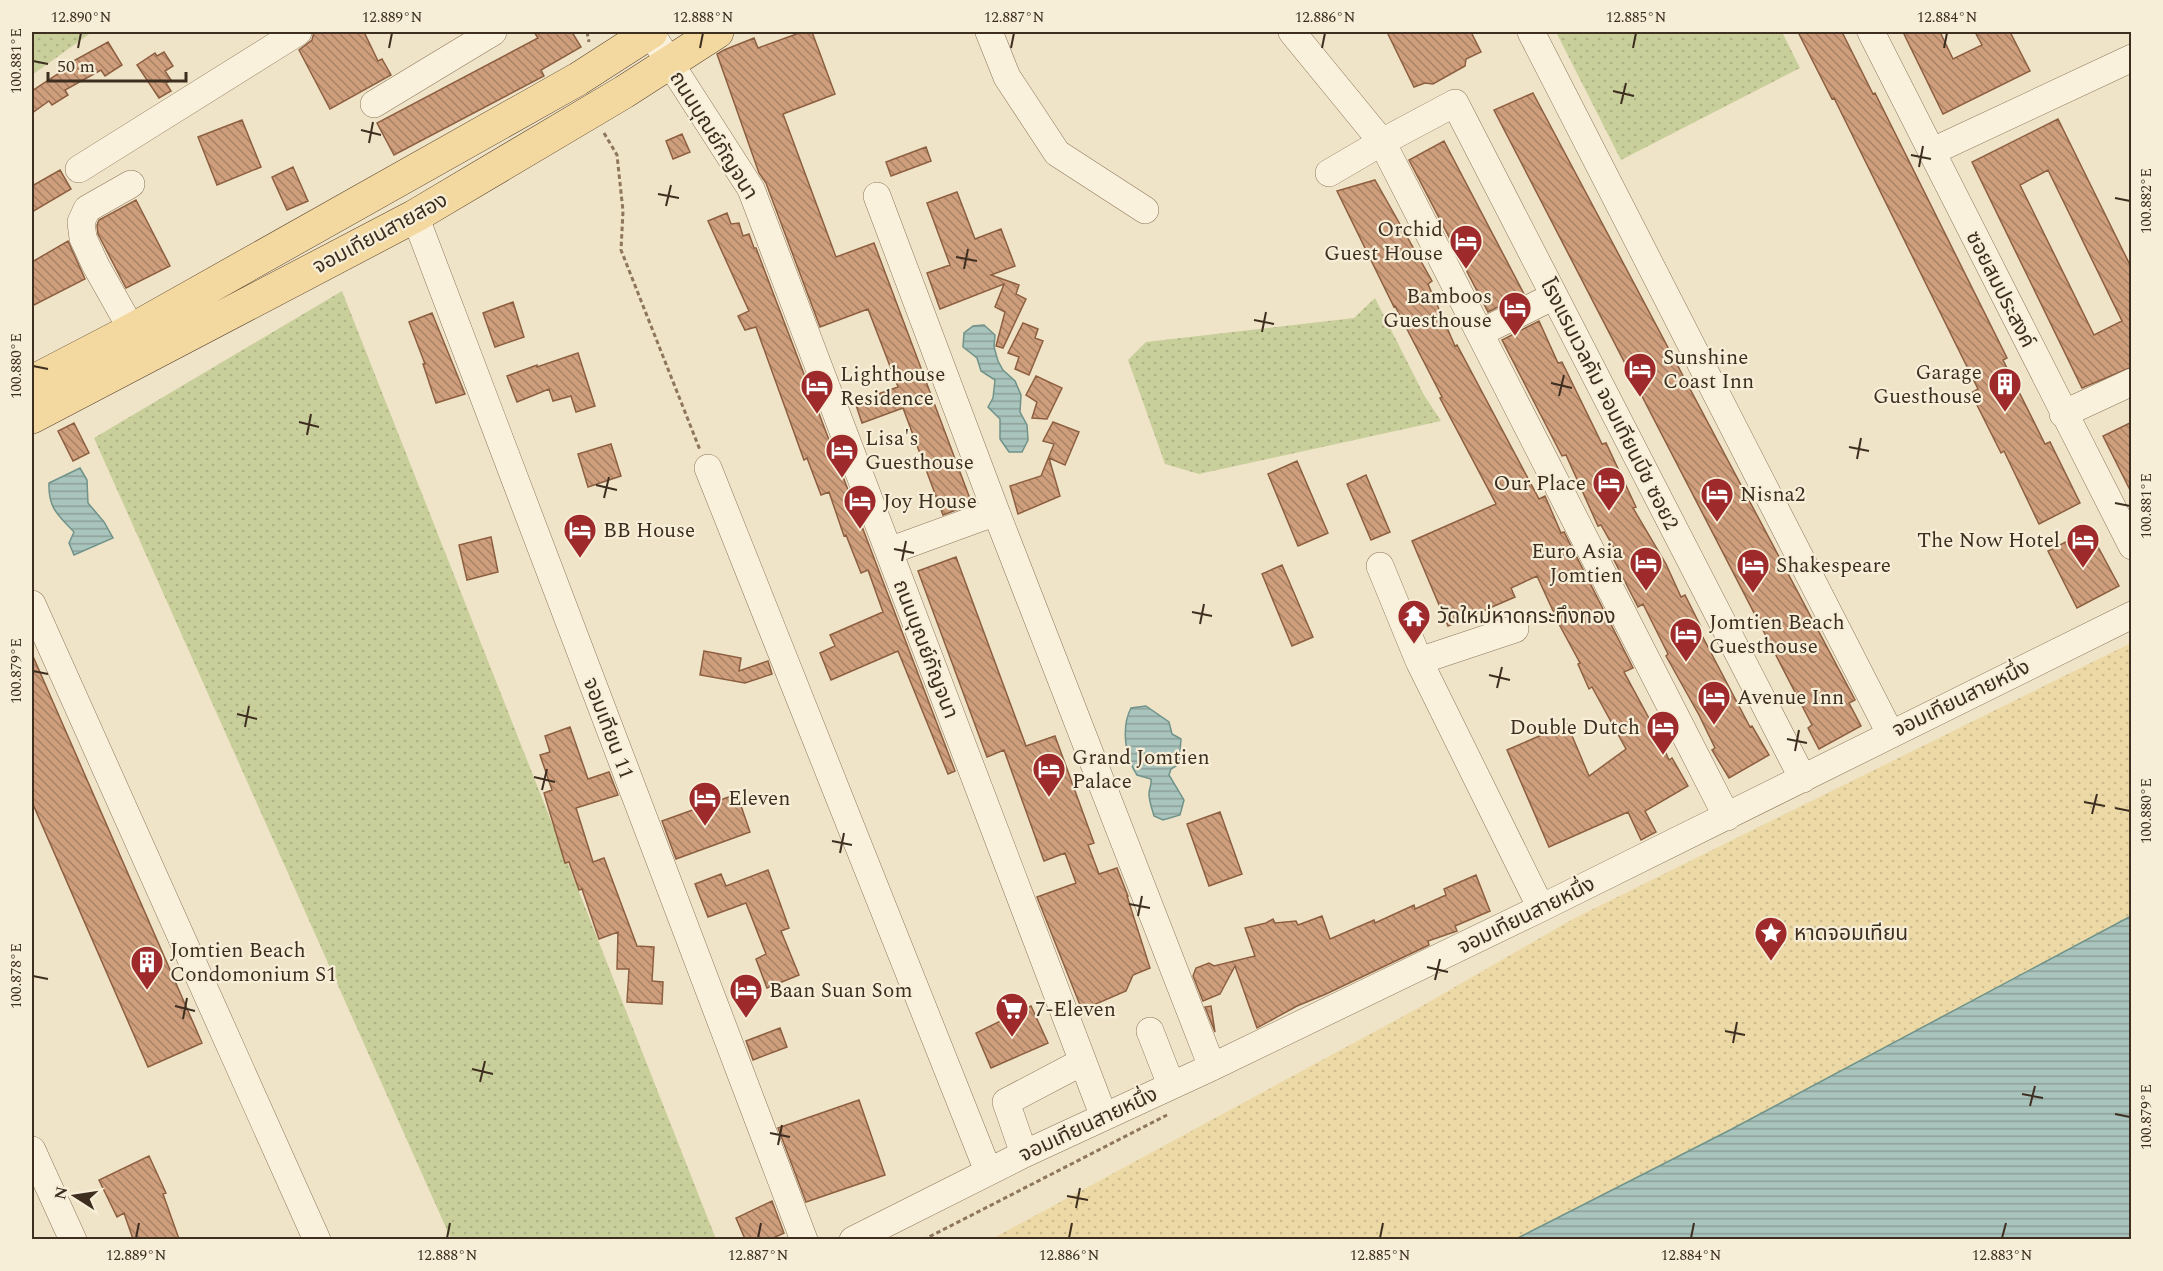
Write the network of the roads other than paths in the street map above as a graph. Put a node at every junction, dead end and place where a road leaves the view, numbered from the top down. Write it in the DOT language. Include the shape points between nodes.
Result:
graph roads {
  1 [pos="298,32"];
  2 [pos="493,32"];
  3 [pos="650,32"];
  4 [pos="717,32"];
  5 [pos="989,32"];
  6 [pos="1292,32"];
  7 [pos="1531,32"];
  8 [pos="1871,32"];
  9 [pos="2132,58"];
  10 [pos="669,62"];
  11 [pos="374,104"];
  12 [pos="1382,142"];
  13 [pos="460,144"];
  14 [pos="1931,152"];
  15 [pos="79,169"];
  16 [pos="1329,173"];
  17 [pos="481,177"];
  18 [pos="131,184"];
  19 [pos="877,196"];
  20 [pos="1145,210"];
  21 [pos="415,216"];
  22 [pos="1554,296"];
  23 [pos="132,330"];
  24 [pos="1480,333"];
  25 [pos="32,382"];
  26 [pos="2132,382"];
  27 [pos="2063,414"];
  28 [pos="32,417"];
  29 [pos="708,468"];
  30 [pos="996,512"];
  31 [pos="2132,546"];
  32 [pos="889,551"];
  33 [pos="1380,566"];
  34 [pos="32,604"];
  35 [pos="2132,615"];
  36 [pos="1515,629"];
  37 [pos="1419,661"];
  38 [pos="1890,733"];
  39 [pos="1803,778"];
  40 [pos="1727,817"];
  41 [pos="1540,908"];
  42 [pos="1150,1031"];
  43 [pos="1082,1062"];
  44 [pos="1212,1067"];
  45 [pos="1171,1085"];
  46 [pos="1105,1116"];
  47 [pos="32,1150"];
  48 [pos="1024,1154"];
  49 [pos="988,1171"];
  50 [pos="866,1236"];
  51 [pos="73,1239"];
  52 [pos="317,1239"];
  53 [pos="804,1239"];
  1 -- 15 [label="street"];
  2 -- 11 [label="street"];
  3 -- 10 [label="street, ถนนบุณย์กัญจนา"];
  3 -- 13 [label="main road, จอมเทียนสายสอง" via="578,79"];
  4 -- 10 [label="main road, จอมเทียนสายสอง"];
  5 -- 20 [label="street" via="1007,76 1058,153"];
  6 -- 12 [label="street"];
  7 -- 38 [label="street"];
  8 -- 14 [label="street, ซอยสมประสงค์"];
  9 -- 14 [label="street"];
  10 -- 17 [label="main road, จอมเทียนสายสอง"];
  10 -- 32 [label="street, ถนนบุณย์กัญจนา" via="751,189"];
  12 -- 16 [label="street"];
  12 -- 22 [label="street, โรงแรมเวลคัม จอมเทียนบีช ซอย2" via="1455,103"];
  12 -- 24 [label="street"];
  13 -- 17 [label="street"];
  13 -- 23 [label="main road, จอมเทียนสายสอง"];
  14 -- 27 [label="street, ซอยสมประสงค์"];
  17 -- 21 [label="main road, จอมเทียนสายสอง"];
  18 -- 23 [label="street" via="87,209 81,222 83,238 96,266"];
  19 -- 30 [label="street"];
  21 -- 28 [label="main road, จอมเทียนสายสอง"];
  21 -- 53 [label="street, จอมเทียน 11"];
  22 -- 24 [label="street"];
  22 -- 39 [label="street, โรงแรมเวลคัม จอมเทียนบีช ซอย2"];
  23 -- 25 [label="main road, จอมเทียนสายสอง"];
  24 -- 40 [label="street"];
  26 -- 27 [label="street"];
  27 -- 31 [label="street, ซอยสมประสงค์"];
  29 -- 49 [label="street"];
  30 -- 32 [label="street"];
  30 -- 44 [label="street"];
  32 -- 43 [label="street, ถนนบุณย์กัญจนา"];
  33 -- 37 [label="street"];
  34 -- 52 [label="street"];
  35 -- 38 [label="street, จอมเทียนสายหนึ่ง"];
  36 -- 37 [label="street"];
  37 -- 41 [label="street"];
  38 -- 39 [label="street, จอมเทียนสายหนึ่ง"];
  39 -- 40 [label="street, จอมเทียนสายหนึ่ง"];
  40 -- 41 [label="street, จอมเทียนสายหนึ่ง"];
  41 -- 44 [label="street, จอมเทียนสายหนึ่ง"];
  42 -- 45 [label="street"];
  43 -- 46 [label="street, ถนนบุณย์กัญจนา"];
  43 -- 48 [label="street" via="1006,1102"];
  44 -- 45 [label="street, จอมเทียนสายหนึ่ง"];
  45 -- 46 [label="street, จอมเทียนสายหนึ่ง"];
  46 -- 48 [label="street, จอมเทียนสายหนึ่ง"];
  47 -- 51 [label="street"];
  48 -- 49 [label="street, จอมเทียนสายหนึ่ง"];
  49 -- 50 [label="street, จอมเทียนสายหนึ่ง"];
}
